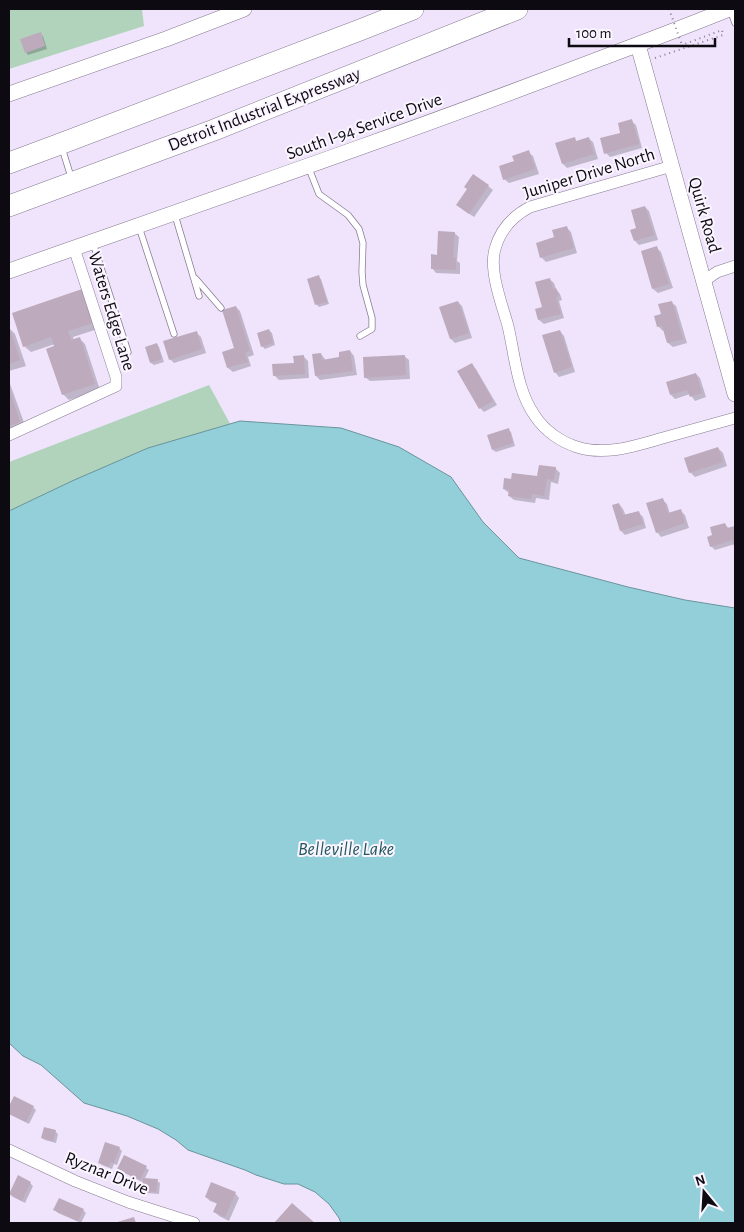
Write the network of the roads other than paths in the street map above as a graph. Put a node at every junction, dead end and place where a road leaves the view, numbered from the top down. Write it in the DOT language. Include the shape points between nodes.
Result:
graph roads {
  1 [pos="244,9"];
  2 [pos="382,9"];
  3 [pos="413,9"];
  4 [pos="517,9"];
  5 [pos="730,9"];
  6 [pos="735,23"];
  7 [pos="638,45"];
  8 [pos="9,94"];
  9 [pos="60,144"];
  10 [pos="9,150"];
  11 [pos="9,163"];
  12 [pos="308,166"];
  13 [pos="672,166"];
  14 [pos="73,182"];
  15 [pos="9,206"];
  16 [pos="174,213"];
  17 [pos="138,226"];
  18 [pos="92,241"];
  19 [pos="74,248"];
  20 [pos="735,266"];
  21 [pos="9,271"];
  22 [pos="193,276"];
  23 [pos="704,281"];
  24 [pos="200,296"];
  25 [pos="221,308"];
  26 [pos="174,334"];
  27 [pos="360,336"];
  28 [pos="128,352"];
  29 [pos="735,394"];
  30 [pos="735,418"];
  31 [pos="9,435"];
  32 [pos="9,1150"];
  33 [pos="194,1223"];
  1 -- 8 [label="street"];
  2 -- 10 [label="highway"];
  3 -- 9 [label="highway"];
  4 -- 14 [label="highway, Detroit Industrial Expressway" via="214,130"];
  5 -- 6 [label="lane"];
  5 -- 7 [label="street, South I-94 Service Drive"];
  7 -- 12 [label="street, South I-94 Service Drive"];
  7 -- 13 [label="street, Quirk Road"];
  9 -- 11 [label="highway"];
  9 -- 14 [label="lane"];
  12 -- 16 [label="street, South I-94 Service Drive"];
  12 -- 27 [label="lane" via="319,194 348,215 359,228 363,244 363,285 372,318 372,328"];
  13 -- 23 [label="street, Quirk Road"];
  13 -- 30 [label="street, Juniper Drive North" via="530,206 516,215 499,236 493,260 495,279 519,379 528,406 543,426 571,445 589,450 633,446"];
  14 -- 15 [label="highway, Detroit Industrial Expressway"];
  16 -- 17 [label="street, South I-94 Service Drive"];
  16 -- 22 [label="lane"];
  17 -- 18 [label="street, South I-94 Service Drive"];
  17 -- 26 [label="lane"];
  18 -- 19 [label="street, South I-94 Service Drive"];
  18 -- 28 [label="lane"];
  19 -- 21 [label="street, South I-94 Service Drive"];
  19 -- 31 [label="street, Waters Edge Lane" via="116,377 116,386"];
  20 -- 23 [label="street"];
  22 -- 24 [label="lane"];
  22 -- 25 [label="lane"];
  23 -- 29 [label="street, Quirk Road"];
  32 -- 33 [label="street, Ryznar Drive" via="128,1202"];
}
